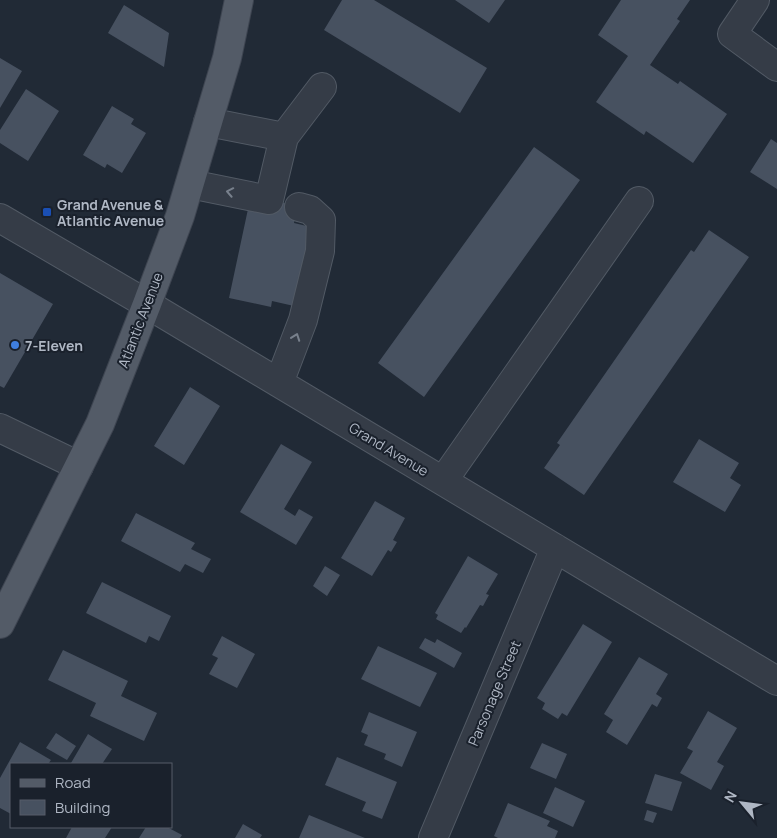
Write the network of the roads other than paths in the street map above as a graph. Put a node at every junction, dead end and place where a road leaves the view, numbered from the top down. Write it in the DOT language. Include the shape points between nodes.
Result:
graph roads {
  1 [pos="239,0"];
  2 [pos="755,0"];
  3 [pos="777,67"];
  4 [pos="322,87"];
  5 [pos="208,122"];
  6 [pos="284,137"];
  7 [pos="190,184"];
  8 [pos="640,200"];
  9 [pos="299,207"];
  10 [pos="0,218"];
  11 [pos="147,304"];
  12 [pos="279,383"];
  13 [pos="0,428"];
  14 [pos="79,466"];
  15 [pos="443,481"];
  16 [pos="555,548"];
  17 [pos="0,624"];
  18 [pos="777,681"];
  19 [pos="433,838"];
  1 -- 5 [label="main road, Atlantic Avenue" via="227,58"];
  2 -- 3 [label="street" via="732,34"];
  4 -- 6 [label="street"];
  5 -- 6 [label="street"];
  5 -- 7 [label="main road, Atlantic Avenue"];
  6 -- 7 [label="street, one-way" via="269,200"];
  7 -- 11 [label="main road, Atlantic Avenue"];
  8 -- 15 [label="street"];
  12 -- 9 [label="street, one-way" via="303,320 320,251 321,220 310,210"];
  10 -- 11 [label="street, Grand Avenue"];
  11 -- 12 [label="street, Grand Avenue"];
  11 -- 14 [label="main road, Atlantic Avenue" via="100,424"];
  12 -- 15 [label="street, Grand Avenue"];
  13 -- 14 [label="street"];
  14 -- 17 [label="main road, Atlantic Avenue"];
  15 -- 16 [label="street, Grand Avenue"];
  16 -- 18 [label="street, Grand Avenue"];
  16 -- 19 [label="street, Parsonage Street"];
}
